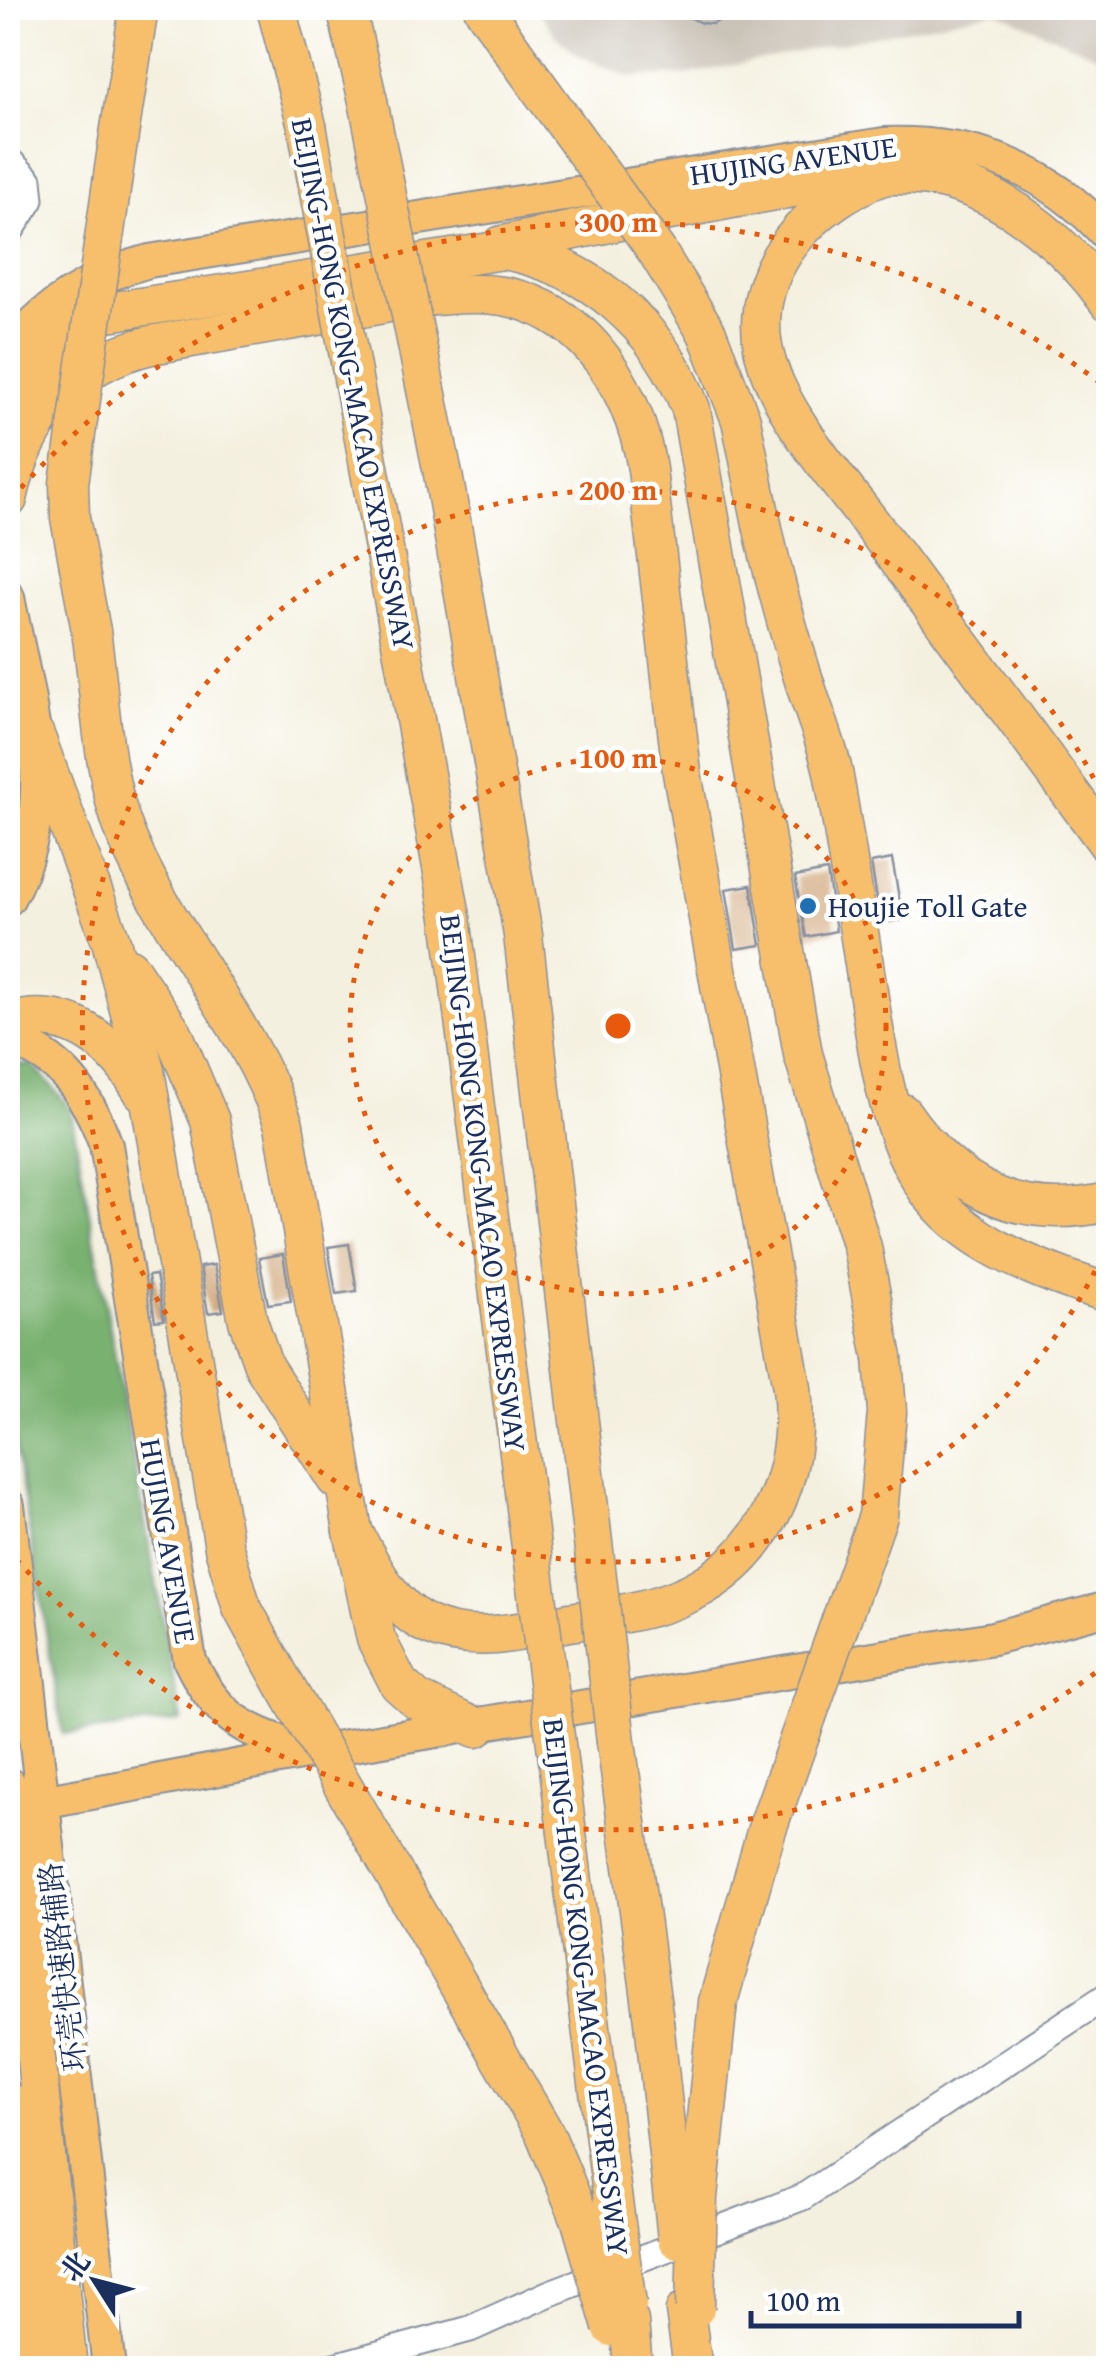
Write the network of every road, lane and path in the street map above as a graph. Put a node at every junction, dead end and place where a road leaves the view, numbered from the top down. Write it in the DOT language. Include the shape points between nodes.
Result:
graph roads {
  1 [pos="139,8"];
  2 [pos="276,8"];
  3 [pos="346,8"];
  4 [pos="483,8"];
  5 [pos="8,159"];
  6 [pos="883,176"];
  7 [pos="8,235"];
  8 [pos="1108,236"];
  9 [pos="470,252"];
  10 [pos="1108,301"];
  11 [pos="8,354"];
  12 [pos="8,451"];
  13 [pos="8,499"];
  14 [pos="8,597"];
  15 [pos="18,650"];
  16 [pos="8,706"];
  17 [pos="35,735"];
  18 [pos="1108,844"];
  19 [pos="8,898"];
  20 [pos="111,941"];
  21 [pos="8,1023"];
  22 [pos="8,1040"];
  23 [pos="882,1082"];
  24 [pos="152,1106"];
  25 [pos="1108,1202"];
  26 [pos="1108,1293"];
  27 [pos="8,1506"];
  28 [pos="351,1519"];
  29 [pos="1108,1608"];
  30 [pos="476,1728"];
  31 [pos="311,1752"];
  32 [pos="8,1788"];
  33 [pos="42,1802"];
  34 [pos="1108,1995"];
  35 [pos="8,2102"];
  36 [pos="690,2310"];
  37 [pos="621,2324"];
  38 [pos="693,2364"];
  39 [pos="33,2368"];
  40 [pos="68,2368"];
  41 [pos="109,2368"];
  42 [pos="328,2368"];
  43 [pos="622,2368"];
  44 [pos="633,2368"];
  1 -- 28 [label="highway, bridge" via="69,483 70,518 114,794 128,838 263,1074 284,1125"];
  2 -- 37 [label="highway, BEIJING-HONG KONG-MACAO EXPRESSWAY, bridge" via="307,126 451,917 608,2164"];
  3 -- 36 [label="highway, BEIJING-HONG KONG-MACAO EXPRESSWAY, bridge" via="443,474 523,935"];
  4 -- 23 [label="highway, bridge" via="656,250 707,333 741,420 778,597 833,772"];
  5 -- 7 [label="street" via="29,180 31,200"];
  6 -- 9 [label="highway" via="670,210"];
  6 -- 10 [label="highway" via="953,182 1003,204 1050,238"];
  6 -- 18 [label="highway" via="826,203 783,252 762,310 770,372 828,465"];
  8 -- 11 [label="main road, HUJING AVENUE" via="1074,200 1016,164 952,146 884,144 122,268 70,293"];
  9 -- 12 [label="highway" via="102,313 58,342 40,365 21,398"];
  9 -- 36 [label="highway, bridge" via="531,255 602,291 647,332 691,409 802,1054 862,1247 883,1358 887,1412 878,1516 780,1789 718,2002"];
  13 -- 28 [label="highway" via="24,449 50,406 106,357 432,296 500,296 567,324 610,365 638,425 682,773 792,1388 788,1474 765,1527 703,1586 650,1608 510,1633 454,1634 409,1613 390,1595"];
  14 -- 15 [label="main road"];
  15 -- 16 [label="main road"];
  15 -- 17 [label="main road"];
  17 -- 19 [label="main road" via="38,792 31,848"];
  17 -- 20 [label="highway"];
  20 -- 24 [label="highway"];
  20 -- 28 [label="highway" via="173,1033 210,1121 248,1321 264,1368 317,1443"];
  21 -- 24 [label="highway" via="60,1018 104,1041"];
  22 -- 31 [label="main road, HUJING AVENUE" via="38,1052 80,1087 106,1145 190,1661 231,1720"];
  23 -- 25 [label="highway" via="937,1156 992,1195 1040,1209"];
  23 -- 26 [label="highway" via="907,1160 954,1218 1017,1261"];
  24 -- 37 [label="highway, bridge" via="224,1548 242,1608 545,2134"];
  27 -- 33 [label="main road, 环莞快速路辅路"];
  28 -- 30 [label="highway" via="385,1663 417,1700"];
  29 -- 30 [label="main road" via="993,1638"];
  30 -- 31 [label="main road"];
  31 -- 33 [label="main road"];
  32 -- 40 [label="highway"];
  33 -- 41 [label="main road, 环莞快速路辅路"];
  34 -- 42 [label="street" via="803,2196 470,2329"];
  35 -- 39 [label="highway"];
  36 -- 38 [label="highway, BEIJING-HONG KONG-MACAO EXPRESSWAY"];
  37 -- 43 [label="highway"];
  37 -- 44 [label="highway, BEIJING-HONG KONG-MACAO EXPRESSWAY"];
}
